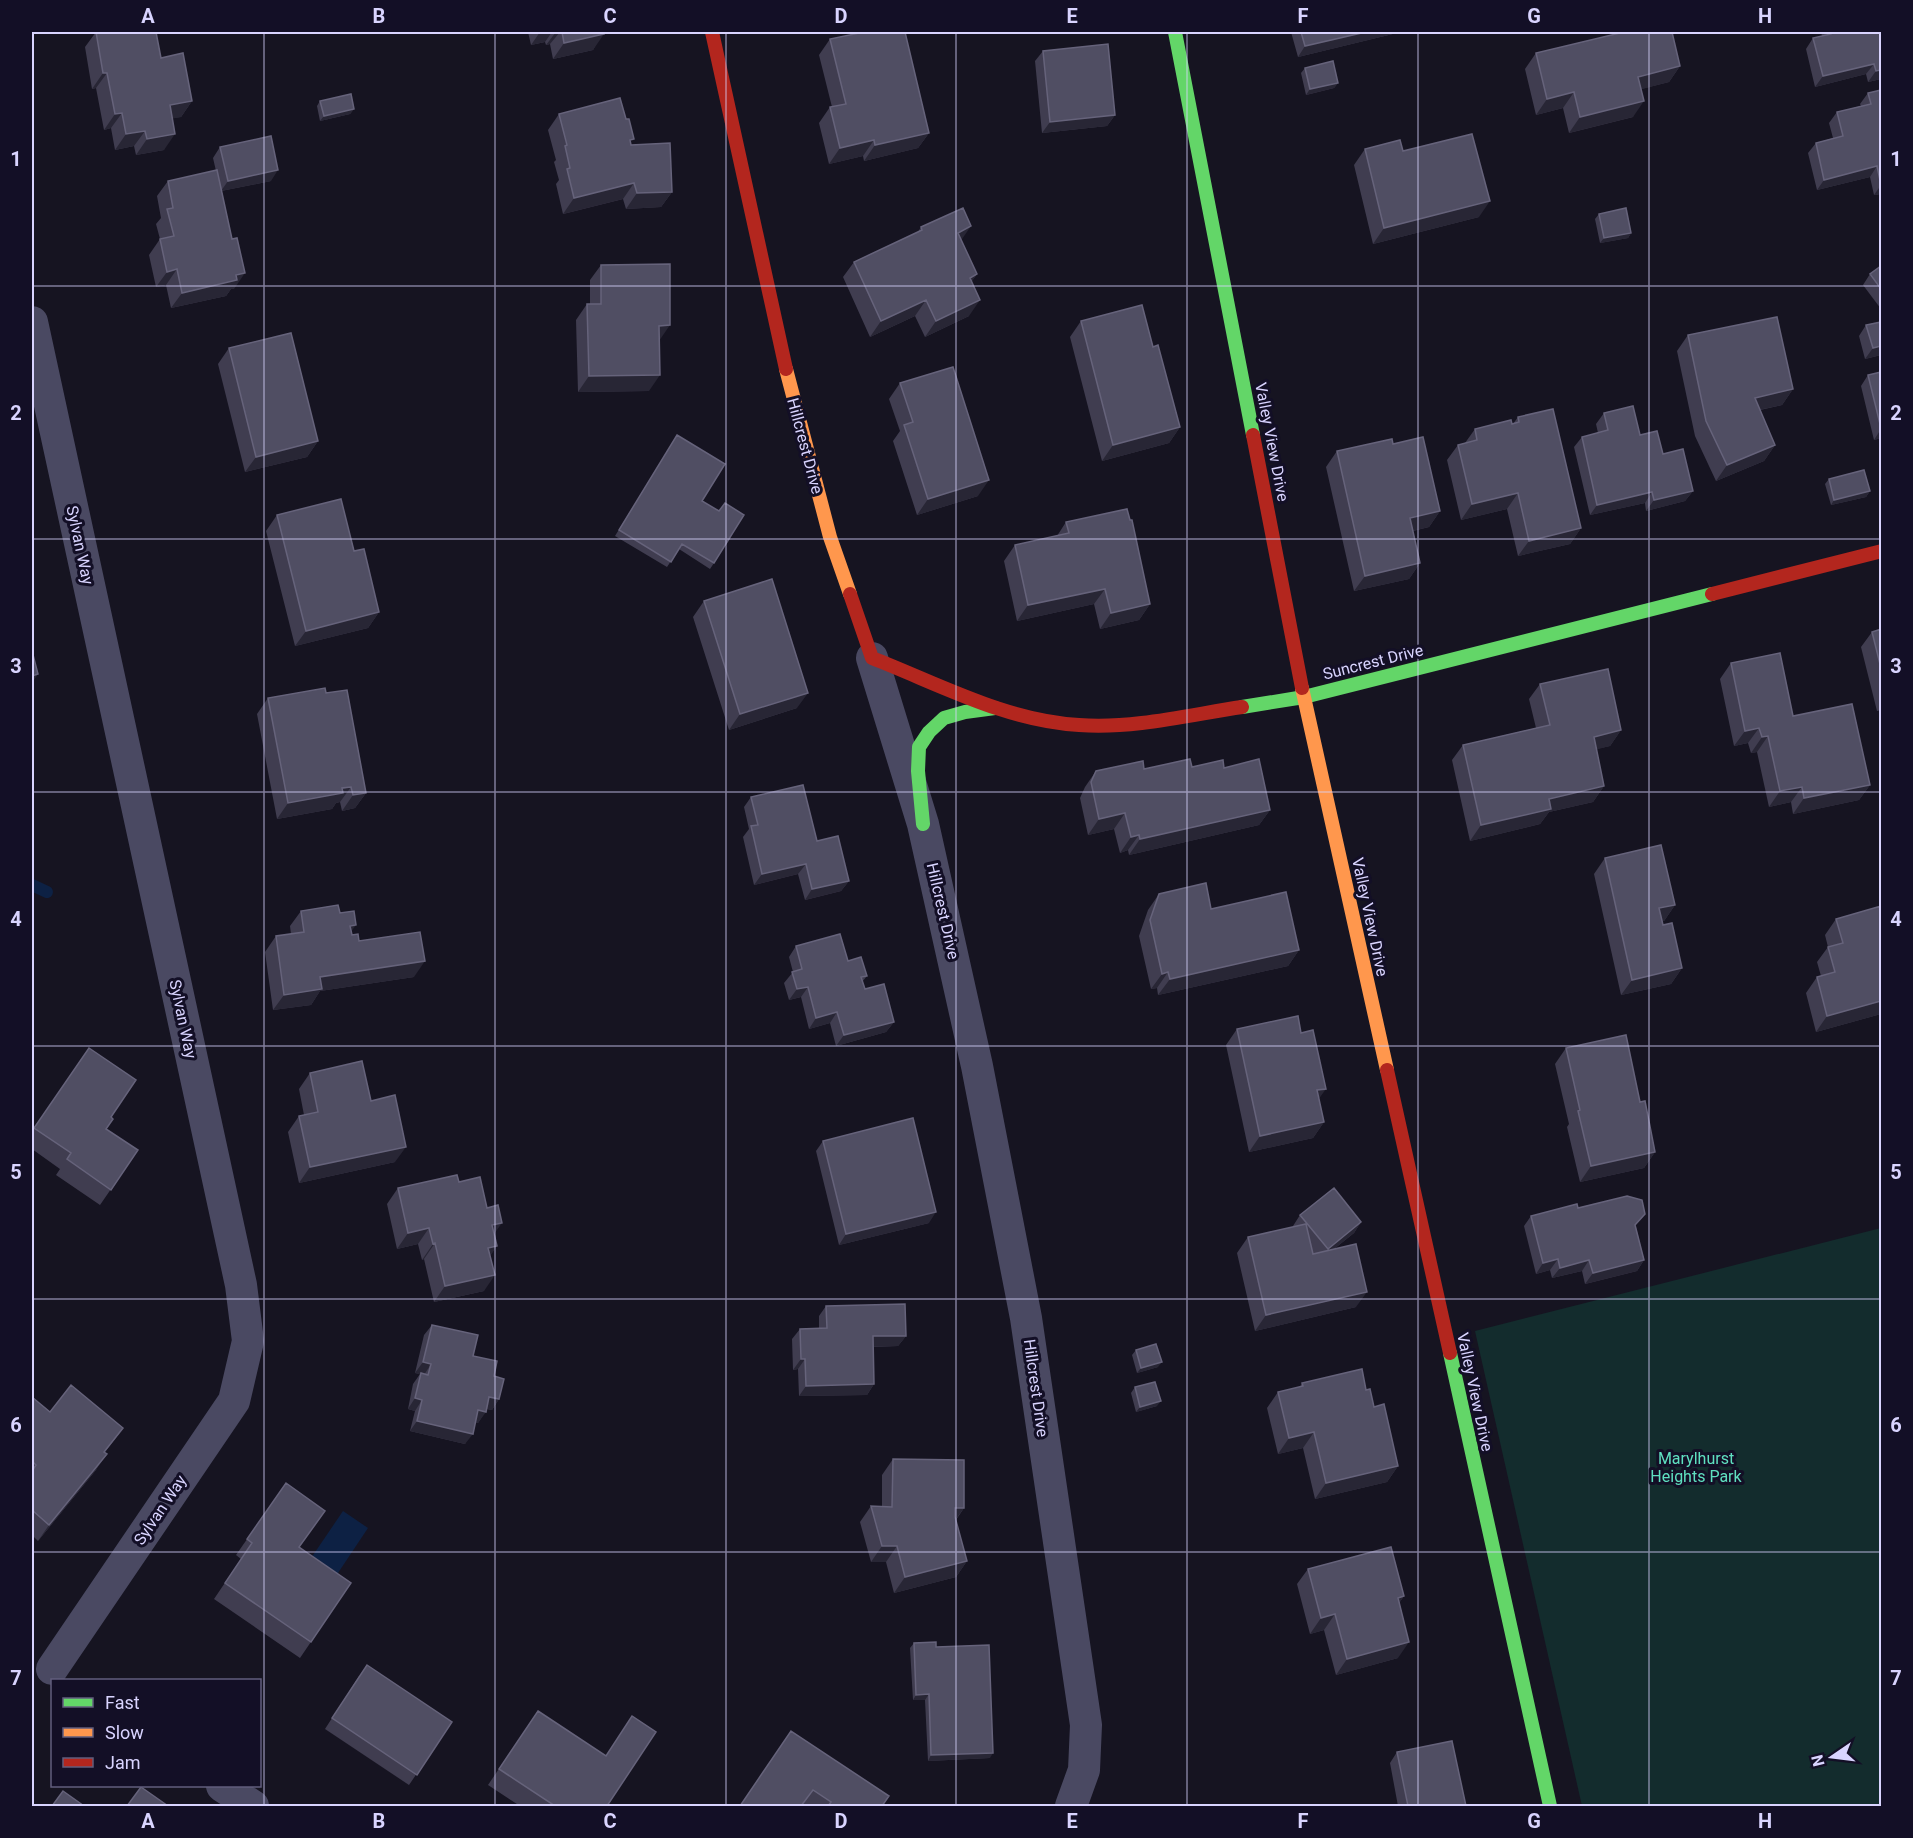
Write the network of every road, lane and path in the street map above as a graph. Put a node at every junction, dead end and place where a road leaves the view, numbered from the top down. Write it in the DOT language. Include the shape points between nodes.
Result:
graph roads {
  1 [pos="712,32"];
  2 [pos="1175,32"];
  3 [pos="32,322"];
  4 [pos="1881,551"];
  5 [pos="872,658"];
  6 [pos="1304,697"];
  7 [pos="997,707"];
  8 [pos="923,824"];
  9 [pos="51,1668"];
  10 [pos="225,1787"];
  11 [pos="253,1806"];
  12 [pos="1071,1806"];
  13 [pos="1550,1806"];
  1 -- 5 [label="street, Hillcrest Drive" via="792,398 830,537"];
  2 -- 6 [label="street, Valley View Drive"];
  3 -- 9 [label="street, Sylvan Way" via="241,1285 248,1341 234,1401"];
  4 -- 6 [label="street, Suncrest Drive"];
  5 -- 7 [label="street, Suncrest Drive"];
  5 -- 8 [label="street, Hillcrest Drive"];
  6 -- 7 [label="street, Suncrest Drive" via="1105,726 1054,723"];
  6 -- 13 [label="street, Valley View Drive"];
  7 -- 8 [label="street" via="944,718 919,747"];
  8 -- 12 [label="street, Hillcrest Drive" via="977,1066 1026,1318 1086,1725 1084,1770"];
  10 -- 11 [label="street"];
}
